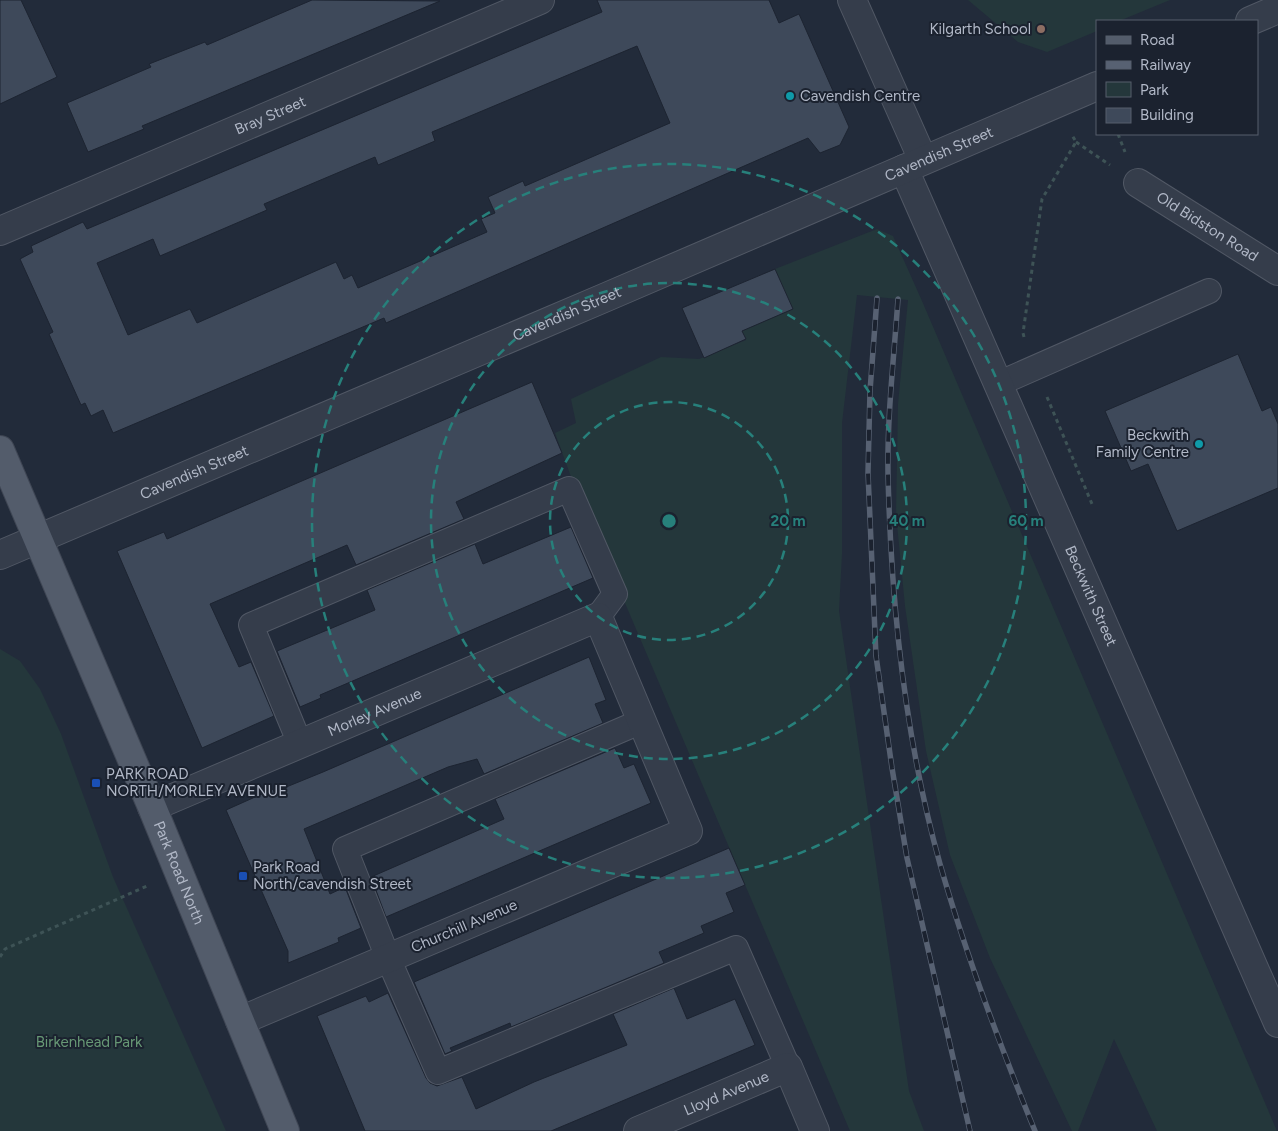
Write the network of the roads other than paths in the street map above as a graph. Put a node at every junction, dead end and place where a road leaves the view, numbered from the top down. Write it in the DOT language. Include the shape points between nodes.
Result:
graph roads {
  1 [pos="540,0"];
  2 [pos="852,0"];
  3 [pos="1278,9"];
  4 [pos="1252,20"];
  5 [pos="1096,86"];
  6 [pos="914,165"];
  7 [pos="1138,183"];
  8 [pos="0,231"];
  9 [pos="1278,270"];
  10 [pos="1209,292"];
  11 [pos="998,384"];
  12 [pos="0,450"];
  13 [pos="37,539"];
  14 [pos="0,555"];
  15 [pos="598,617"];
  16 [pos="642,721"];
  17 [pos="300,744"];
  18 [pos="152,807"];
  19 [pos="388,958"];
  20 [pos="240,1022"];
  21 [pos="1278,1023"];
  22 [pos="788,1067"];
  23 [pos="285,1131"];
  24 [pos="638,1131"];
  25 [pos="815,1131"];
  1 -- 8 [label="street, Bray Street"];
  2 -- 6 [label="street, Beckwith Street"];
  3 -- 4 [label="street"];
  5 -- 6 [label="street, Cavendish Street"];
  6 -- 11 [label="street, Beckwith Street"];
  6 -- 13 [label="street, Cavendish Street"];
  7 -- 9 [label="street, Old Bidston Road"];
  10 -- 11 [label="lane"];
  11 -- 21 [label="street, Beckwith Street"];
  12 -- 13 [label="main road, Park Road North"];
  13 -- 14 [label="street, Cavendish Street"];
  13 -- 18 [label="main road, Park Road North"];
  15 -- 16 [label="street"];
  15 -- 17 [label="street, Morley Avenue"];
  15 -- 17 [label="lane" via="615,594 569,489 251,625"];
  16 -- 19 [label="lane" via="345,848"];
  16 -- 19 [label="street, Churchill Avenue" via="688,831"];
  17 -- 18 [label="street, Morley Avenue"];
  18 -- 20 [label="main road, Park Road North"];
  19 -- 20 [label="street, Churchill Avenue"];
  19 -- 22 [label="lane" via="438,1072 736,948"];
  20 -- 23 [label="main road, Park Road North"];
  22 -- 24 [label="street, Lloyd Avenue"];
  22 -- 25 [label="street"];
}
